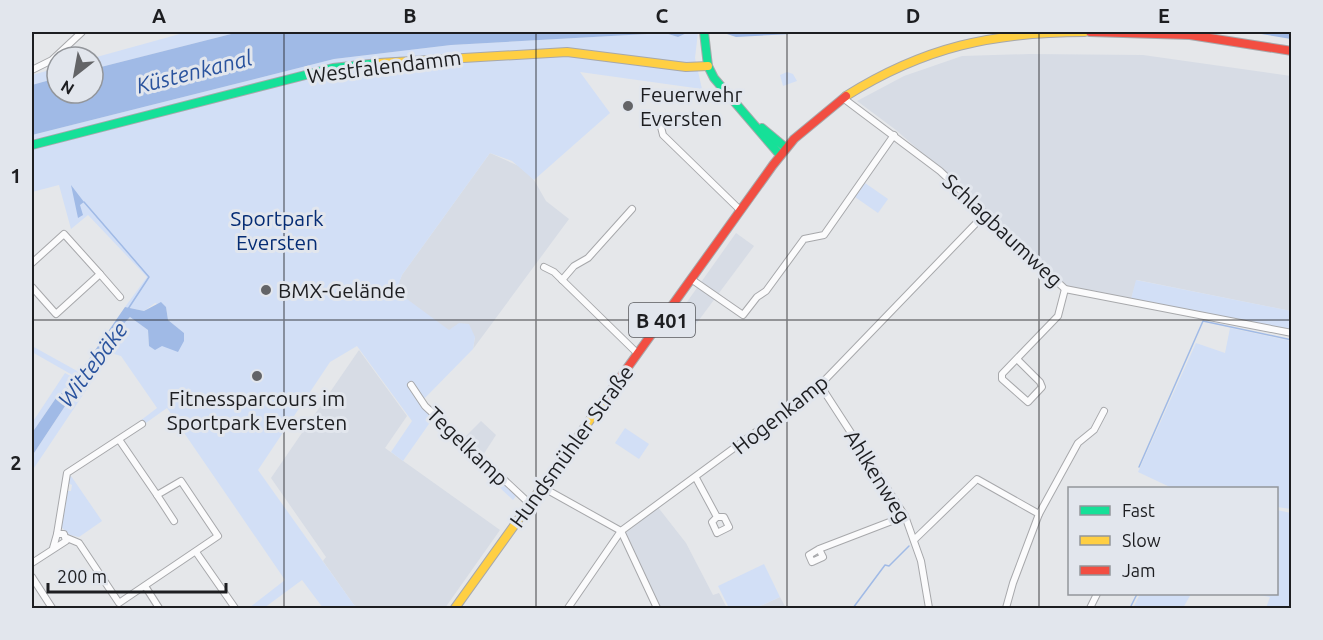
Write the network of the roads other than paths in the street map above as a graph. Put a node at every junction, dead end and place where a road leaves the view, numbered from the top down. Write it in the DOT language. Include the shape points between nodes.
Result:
graph roads {
  1 [pos="82,32"];
  2 [pos="1085,32"];
  3 [pos="1090,32"];
  4 [pos="704,33"];
  5 [pos="1292,51"];
  6 [pos="708,66"];
  7 [pos="32,70"];
  8 [pos="843,98"];
  9 [pos="661,127"];
  10 [pos="894,135"];
  11 [pos="32,145"];
  12 [pos="783,152"];
  13 [pos="632,209"];
  14 [pos="740,210"];
  15 [pos="986,213"];
  16 [pos="32,263"];
  17 [pos="544,267"];
  18 [pos="100,274"];
  19 [pos="691,279"];
  20 [pos="562,280"];
  21 [pos="1065,289"];
  22 [pos="32,290"];
  23 [pos="120,297"];
  24 [pos="1292,333"];
  25 [pos="637,353"];
  26 [pos="1017,359"];
  27 [pos="411,385"];
  28 [pos="820,386"];
  29 [pos="1104,411"];
  30 [pos="142,424"];
  31 [pos="120,441"];
  32 [pos="696,478"];
  33 [pos="542,487"];
  34 [pos="157,495"];
  35 [pos="530,504"];
  36 [pos="1039,514"];
  37 [pos="905,516"];
  38 [pos="717,517"];
  39 [pos="174,521"];
  40 [pos="621,531"];
  41 [pos="57,534"];
  42 [pos="67,538"];
  43 [pos="914,540"];
  44 [pos="52,548"];
  45 [pos="819,549"];
  46 [pos="196,552"];
  47 [pos="32,563"];
  48 [pos="32,577"];
  49 [pos="145,586"];
  50 [pos="1097,595"];
  51 [pos="52,609"];
  52 [pos="159,609"];
  53 [pos="235,609"];
  54 [pos="455,609"];
  55 [pos="568,609"];
  56 [pos="657,609"];
  57 [pos="929,609"];
  58 [pos="1006,609"];
  59 [pos="1090,609"];
  1 -- 7 [label="street" via="52,60"];
  2 -- 8 [label="main road, B 401" via="1024,33 963,43 898,66"];
  3 -- 5 [label="main road" via="1190,35"];
  4 -- 6 [label="main road"];
  6 -- 11 [label="main road, Westfalendamm" via="686,67 567,52 333,68"];
  6 -- 12 [label="main road" via="742,113"];
  8 -- 10 [label="street, Schlagbaumweg"];
  8 -- 12 [label="main road, B 401" via="813,120"];
  9 -- 14 [label="street" via="663,135"];
  10 -- 15 [label="street, Schlagbaumweg"];
  10 -- 19 [label="street" via="824,235 804,238 766,291 743,315"];
  12 -- 14 [label="main road, Hundsmühler Straße / B 401"];
  13 -- 20 [label="street" via="588,258"];
  14 -- 19 [label="main road, Hundsmühler Straße / B 401"];
  15 -- 21 [label="street, Schlagbaumweg"];
  15 -- 28 [label="street, Hogenkamp"];
  16 -- 18 [label="street" via="64,234"];
  17 -- 20 [label="street"];
  18 -- 22 [label="street" via="56,314"];
  18 -- 23 [label="street"];
  19 -- 25 [label="main road, Hundsmühler Straße / B 401"];
  20 -- 25 [label="street"];
  21 -- 24 [label="street, Schlagbaumweg"];
  21 -- 26 [label="street" via="1058,316"];
  25 -- 33 [label="main road, Hundsmühler Straße / B 401"];
  26 -- 26 [label="street" via="1002,379 1028,402 1042,387"];
  27 -- 35 [label="street, Tegelkamp" via="425,406"];
  28 -- 32 [label="street, Hogenkamp"];
  28 -- 37 [label="street, Ahlkenweg"];
  29 -- 36 [label="street" via="1094,430 1078,443"];
  30 -- 31 [label="street"];
  31 -- 34 [label="street"];
  31 -- 41 [label="street" via="67,473"];
  32 -- 38 [label="street"];
  32 -- 40 [label="street, Hogenkamp"];
  33 -- 35 [label="main road, Hundsmühler Straße / B 401"];
  33 -- 40 [label="street"];
  34 -- 39 [label="street"];
  34 -- 46 [label="street" via="177,481 185,486 218,536"];
  35 -- 54 [label="main road, Hundsmühler Straße / B 401"];
  36 -- 43 [label="street" via="977,479"];
  36 -- 58 [label="street"];
  37 -- 43 [label="street, Ahlkenweg"];
  37 -- 45 [label="street"];
  40 -- 55 [label="street"];
  40 -- 56 [label="street"];
  41 -- 42 [label="street" via="62,532"];
  41 -- 44 [label="street"];
  42 -- 44 [label="street"];
  42 -- 49 [label="street" via="79,543 118,603"];
  43 -- 57 [label="street, Ahlkenweg"];
  44 -- 47 [label="street"];
  46 -- 49 [label="street"];
  46 -- 53 [label="street"];
  48 -- 51 [label="street"];
  49 -- 52 [label="street"];
  50 -- 59 [label="street"];
}
